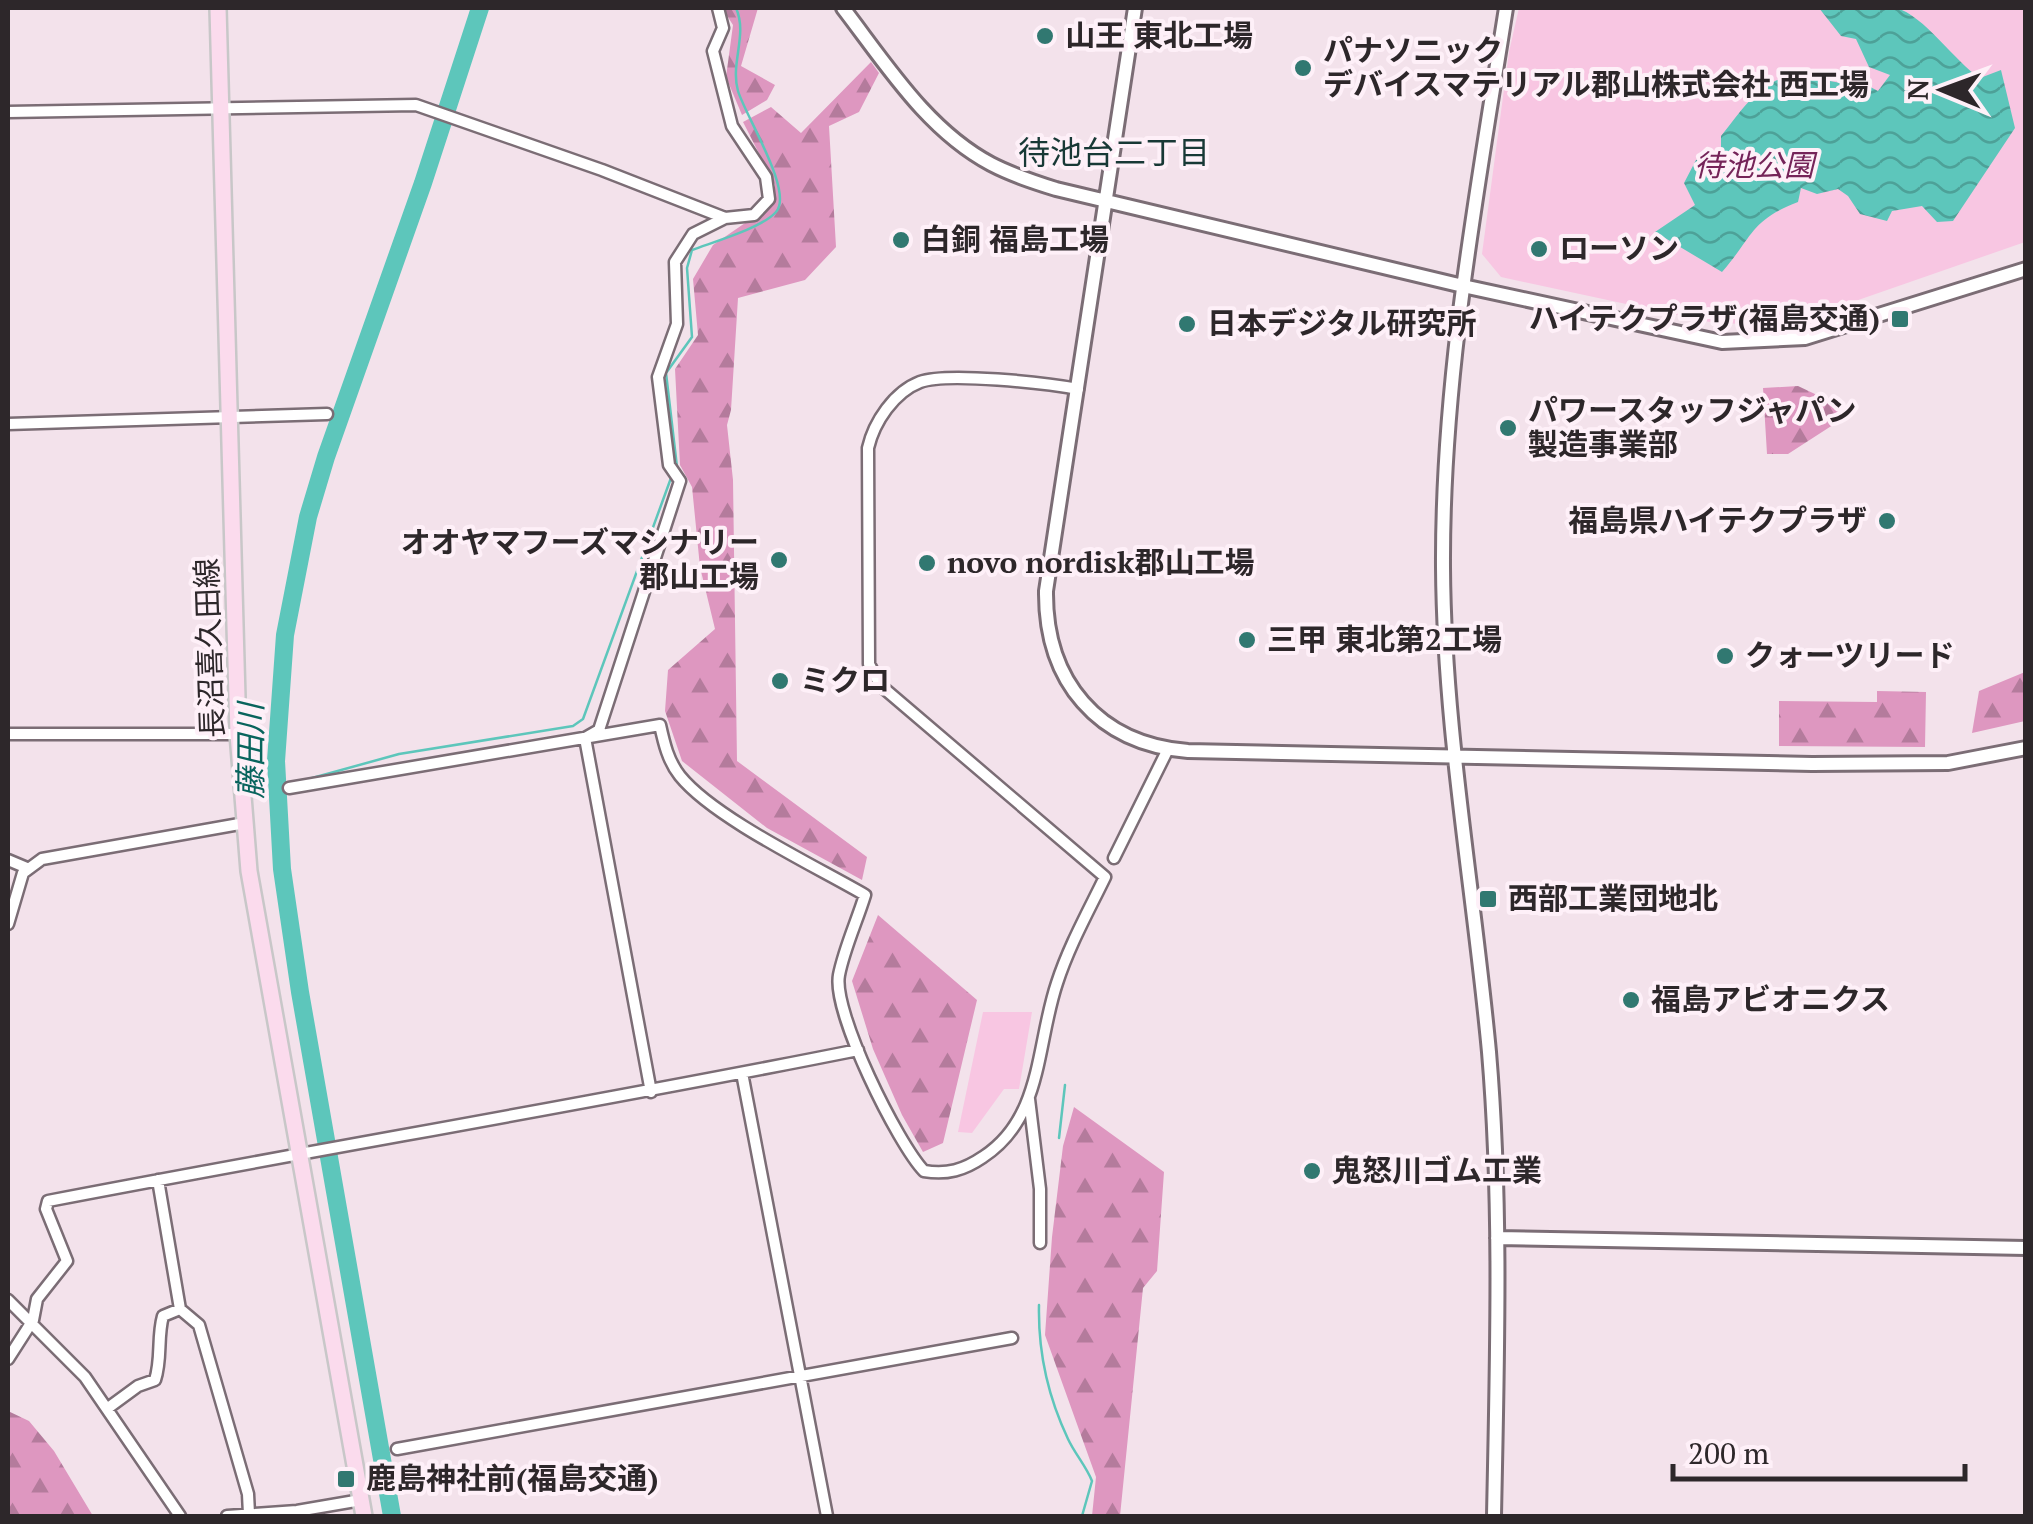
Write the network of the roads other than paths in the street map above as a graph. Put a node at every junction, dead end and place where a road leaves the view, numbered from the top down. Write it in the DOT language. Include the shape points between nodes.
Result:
graph roads {
  1 [pos="218,8"];
  2 [pos="718,8"];
  3 [pos="843,8"];
  4 [pos="1135,8"];
  5 [pos="1506,8"];
  6 [pos="222,108"];
  7 [pos="8,112"];
  8 [pos="1106,200"];
  9 [pos="724,218"];
  10 [pos="2026,270"];
  11 [pos="1463,286"];
  12 [pos="1078,390"];
  13 [pos="327,414"];
  14 [pos="231,417"];
  15 [pos="8,424"];
  16 [pos="8,734"];
  17 [pos="238,734"];
  18 [pos="584,738"];
  19 [pos="2026,748"];
  20 [pos="1168,749"];
  21 [pos="1452,757"];
  22 [pos="289,788"];
  23 [pos="245,823"];
  24 [pos="1114,858"];
  25 [pos="8,860"];
  26 [pos="27,868"];
  27 [pos="8,924"];
  28 [pos="858,1050"];
  29 [pos="742,1073"];
  30 [pos="651,1092"];
  31 [pos="1029,1098"];
  32 [pos="303,1154"];
  33 [pos="158,1180"];
  34 [pos="1497,1238"];
  35 [pos="1040,1242"];
  36 [pos="2026,1248"];
  37 [pos="8,1300"];
  38 [pos="180,1309"];
  39 [pos="30,1324"];
  40 [pos="1012,1338"];
  41 [pos="8,1359"];
  42 [pos="800,1375"];
  43 [pos="108,1408"];
  44 [pos="397,1449"];
  45 [pos="363,1508"];
  46 [pos="249,1514"];
  47 [pos="180,1516"];
  48 [pos="227,1516"];
  49 [pos="827,1516"];
  50 [pos="1494,1516"];
  1 -- 6 [label="main road, 長沼喜久田線"];
  2 -- 9 [label="street" via="723,28 712,51 732,126 766,177 770,199 754,215"];
  3 -- 8 [label="street" via="954,138 1017,176"];
  4 -- 8 [label="street"];
  5 -- 11 [label="street"];
  6 -- 7 [label="street"];
  6 -- 9 [label="street" via="416,105"];
  6 -- 14 [label="main road, 長沼喜久田線"];
  8 -- 11 [label="street"];
  8 -- 12 [label="street"];
  9 -- 18 [label="street" via="693,234 675,262 678,324 658,377 669,465 680,481 599,730"];
  10 -- 11 [label="street" via="1805,338 1776,341 1722,342"];
  11 -- 21 [label="street" via="1444,458"];
  12 -- 20 [label="street" via="1046,592 1052,647 1062,673 1093,714 1114,730"];
  12 -- 31 [label="street" via="931,379 904,390 889,406 868,448 869,664 880,685 1105,877 1056,986"];
  13 -- 14 [label="street"];
  14 -- 15 [label="street"];
  14 -- 17 [label="main road, 長沼喜久田線"];
  16 -- 17 [label="street"];
  17 -- 23 [label="main road, 長沼喜久田線"];
  18 -- 22 [label="street"];
  18 -- 28 [label="street" via="660,725 679,775 705,800 865,894 839,976"];
  18 -- 30 [label="street"];
  19 -- 21 [label="street" via="1948,763"];
  20 -- 21 [label="street"];
  20 -- 24 [label="street"];
  21 -- 34 [label="street" via="1488,1047"];
  23 -- 26 [label="street"];
  23 -- 32 [label="main road, 長沼喜久田線"];
  25 -- 26 [label="street"];
  26 -- 27 [label="street"];
  28 -- 29 [label="street"];
  28 -- 31 [label="street" via="924,1171 971,1166 1014,1130"];
  29 -- 30 [label="street"];
  29 -- 42 [label="street"];
  30 -- 32 [label="street"];
  31 -- 35 [label="street"];
  32 -- 33 [label="street"];
  32 -- 45 [label="main road, 長沼喜久田線"];
  33 -- 38 [label="street"];
  33 -- 39 [label="street" via="48,1202 67,1261 37,1299"];
  34 -- 36 [label="street"];
  34 -- 50 [label="street"];
  37 -- 39 [label="street"];
  38 -- 43 [label="street" via="163,1316 155,1380"];
  38 -- 46 [label="street" via="198,1325"];
  39 -- 41 [label="street"];
  39 -- 43 [label="street"];
  40 -- 42 [label="street"];
  42 -- 44 [label="street"];
  42 -- 49 [label="street"];
  43 -- 47 [label="street"];
  45 -- 46 [label="street"];
  46 -- 48 [label="street"];
}
